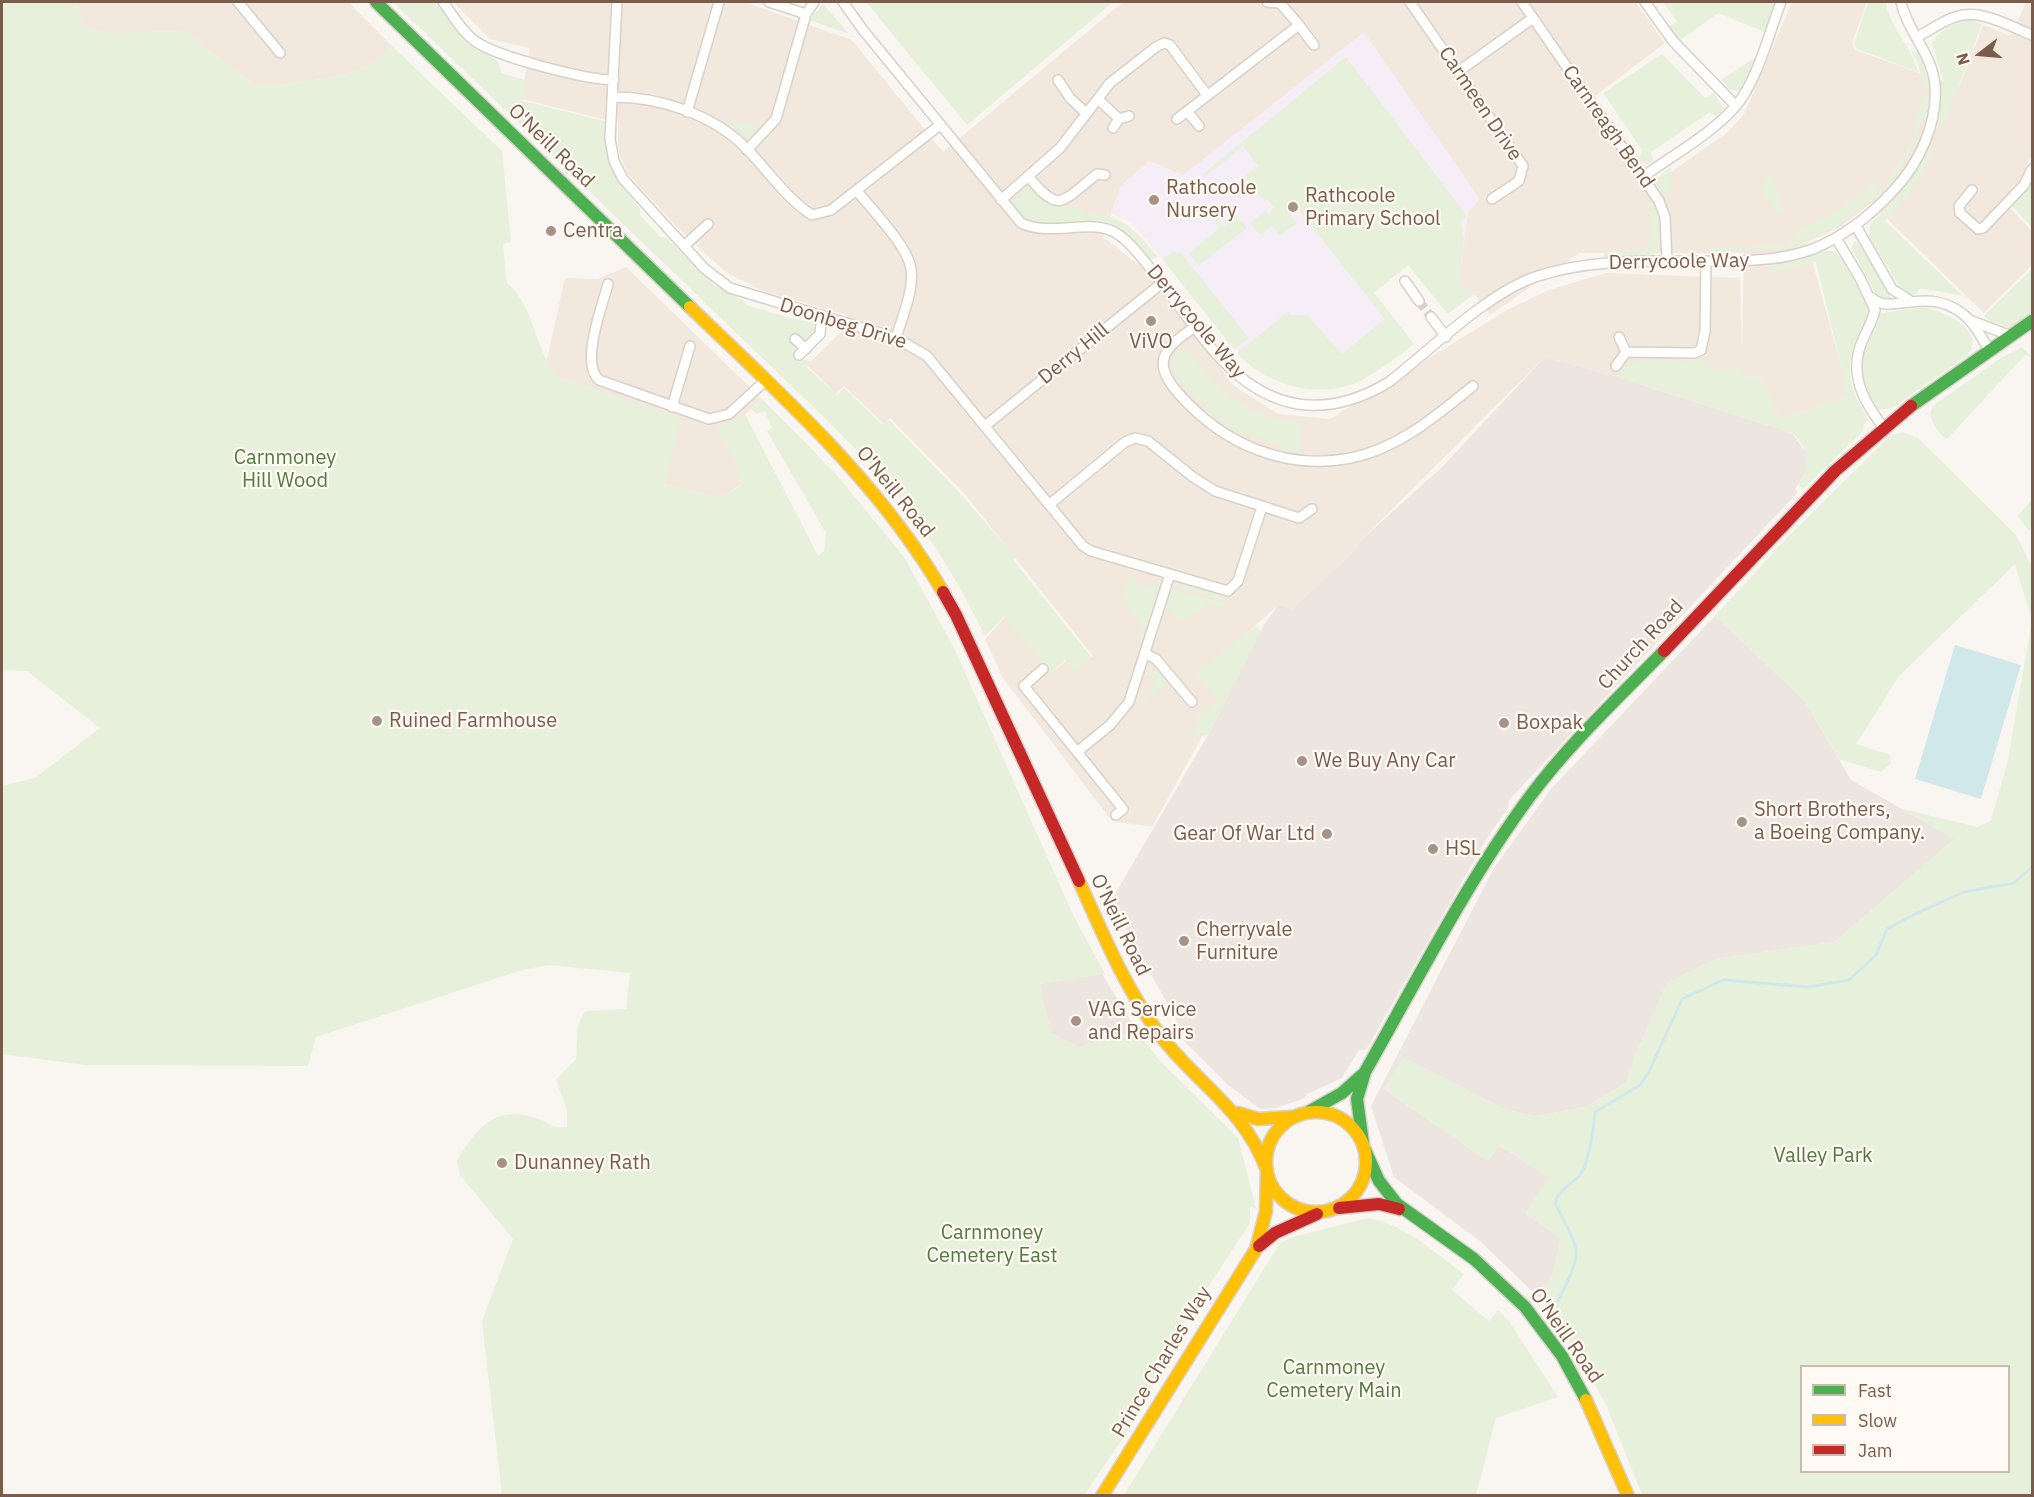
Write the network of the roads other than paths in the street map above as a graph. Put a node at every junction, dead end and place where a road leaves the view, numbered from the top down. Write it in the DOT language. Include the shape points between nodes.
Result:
graph roads {
  1 [pos="238,2"];
  2 [pos="376,2"];
  3 [pos="443,2"];
  4 [pos="617,2"];
  5 [pos="719,2"];
  6 [pos="769,2"];
  7 [pos="814,2"];
  8 [pos="843,2"];
  9 [pos="1267,2"];
  10 [pos="1410,2"];
  11 [pos="1522,2"];
  12 [pos="1645,2"];
  13 [pos="1781,2"];
  14 [pos="1901,2"];
  15 [pos="806,14"];
  16 [pos="1533,18"];
  17 [pos="1299,25"];
  18 [pos="2032,35"];
  19 [pos="1917,37"];
  20 [pos="1314,45"];
  21 [pos="280,53"];
  22 [pos="1459,71"];
  23 [pos="614,80"];
  24 [pos="1058,80"];
  25 [pos="1207,95"];
  26 [pos="613,97"];
  27 [pos="1098,99"];
  28 [pos="1736,106"];
  29 [pos="1187,111"];
  30 [pos="687,112"];
  31 [pos="1086,113"];
  32 [pos="1177,119"];
  33 [pos="940,125"];
  34 [pos="1199,126"];
  35 [pos="1113,128"];
  36 [pos="747,150"];
  37 [pos="2032,169"];
  38 [pos="1105,175"];
  39 [pos="1028,176"];
  40 [pos="1643,177"];
  41 [pos="1972,190"];
  42 [pos="857,191"];
  43 [pos="1492,199"];
  44 [pos="1000,200"];
  45 [pos="708,224"];
  46 [pos="1856,226"];
  47 [pos="1836,238"];
  48 [pos="684,246"];
  49 [pos="1706,261"];
  50 [pos="1667,262"];
  51 [pos="1405,281"];
  52 [pos="1162,283"];
  53 [pos="608,284"];
  54 [pos="1870,296"];
  55 [pos="1909,300"];
  56 [pos="1419,301"];
  57 [pos="822,315"];
  58 [pos="1431,317"];
  59 [pos="1970,320"];
  60 [pos="2032,321"];
  61 [pos="1196,326"];
  62 [pos="2011,336"];
  63 [pos="1446,337"];
  64 [pos="1619,337"];
  65 [pos="896,338"];
  66 [pos="795,339"];
  67 [pos="690,346"];
  68 [pos="1990,351"];
  69 [pos="1626,352"];
  70 [pos="1616,366"];
  71 [pos="766,380"];
  72 [pos="1473,402"];
  73 [pos="672,407"];
  74 [pos="986,425"];
  75 [pos="1884,428"];
  76 [pos="1050,504"];
  77 [pos="1262,507"];
  78 [pos="1312,509"];
  79 [pos="1170,574"];
  80 [pos="1146,654"];
  81 [pos="1044,669"];
  82 [pos="1192,702"];
  83 [pos="1077,752"];
  84 [pos="1116,815"];
  85 [pos="1365,1072"];
  86 [pos="1237,1112"];
  87 [pos="1303,1114"];
  88 [pos="1364,1147"];
  89 [pos="1267,1171"];
  90 [pos="1329,1210"];
  91 [pos="1403,1210"];
  92 [pos="1256,1249"];
  93 [pos="1102,1496"];
  94 [pos="1628,1496"];
  1 -- 21 [label="street"];
  2 -- 71 [label="main road, O'Neill Road"];
  3 -- 23 [label="street" via="468,35 484,47"];
  4 -- 23 [label="street, Doonbeg Drive"];
  5 -- 30 [label="street"];
  6 -- 15 [label="street"];
  7 -- 15 [label="street"];
  8 -- 33 [label="street, Derrycoole Way"];
  9 -- 17 [label="street" via="1280,3"];
  10 -- 22 [label="street, Carmeen Drive"];
  11 -- 16 [label="street, Carnreagh Bend"];
  12 -- 28 [label="street" via="1673,41"];
  13 -- 28 [label="street" via="1749,86"];
  14 -- 19 [label="street, Derrycoole Way"];
  15 -- 36 [label="street" via="776,119"];
  16 -- 22 [label="street"];
  16 -- 40 [label="street, Carnreagh Bend"];
  17 -- 20 [label="street"];
  17 -- 25 [label="street"];
  18 -- 19 [label="street" via="1971,14 1955,17"];
  19 -- 46 [label="street, Derrycoole Way" via="1934,76 1931,124 1906,178"];
  22 -- 43 [label="street, Carmeen Drive" via="1522,166 1519,181"];
  23 -- 26 [label="street, Doonbeg Drive"];
  24 -- 31 [label="street"];
  25 -- 27 [label="street" via="1170,45 1164,43 1110,83"];
  25 -- 29 [label="street"];
  26 -- 30 [label="street"];
  26 -- 48 [label="street, Doonbeg Drive" via="611,145 617,170"];
  27 -- 31 [label="street"];
  27 -- 35 [label="street" via="1124,118"];
  28 -- 40 [label="street" via="1719,123"];
  29 -- 32 [label="street"];
  29 -- 34 [label="street"];
  30 -- 36 [label="street" via="725,128"];
  31 -- 39 [label="street" via="1060,147"];
  33 -- 42 [label="street"];
  33 -- 44 [label="street, Derrycoole Way"];
  36 -- 42 [label="street" via="796,204 813,214 831,210"];
  37 -- 41 [label="street" via="2024,185 1983,228 1972,225 1959,209"];
  38 -- 39 [label="street" via="1097,174 1068,197 1056,201 1045,197"];
  39 -- 44 [label="street"];
  40 -- 50 [label="street, Carnreagh Bend" via="1664,211"];
  42 -- 65 [label="street" via="905,253 911,268 910,288"];
  44 -- 52 [label="street, Derrycoole Way" via="1021,223 1030,227 1098,227 1119,234"];
  45 -- 48 [label="street"];
  46 -- 47 [label="street, Derrycoole Way"];
  46 -- 55 [label="street" via="1892,289"];
  47 -- 49 [label="street, Derrycoole Way" via="1786,256"];
  47 -- 54 [label="street"];
  48 -- 57 [label="street, Doonbeg Drive" via="730,288"];
  49 -- 50 [label="street, Derrycoole Way"];
  49 -- 69 [label="street" via="1701,350"];
  50 -- 63 [label="street, Derrycoole Way" via="1586,264 1535,277 1506,290"];
  51 -- 56 [label="street"];
  52 -- 61 [label="street, Derrycoole Way"];
  52 -- 74 [label="street, Derry Hill"];
  53 -- 73 [label="street" via="592,346 592,374"];
  54 -- 55 [label="street" via="1878,304 1888,306"];
  54 -- 75 [label="street" via="1875,310 1860,348 1857,377 1860,391"];
  55 -- 59 [label="street" via="1944,302"];
  57 -- 65 [label="street, Doonbeg Drive"];
  57 -- 66 [label="street" via="820,334 802,352"];
  58 -- 63 [label="street"];
  59 -- 62 [label="street"];
  59 -- 68 [label="street"];
  60 -- 62 [label="main road, Church Road"];
  61 -- 63 [label="street, Derrycoole Way" via="1228,368 1244,381 1284,402 1306,405 1339,404 1368,395"];
  61 -- 72 [label="street" via="1169,348 1164,371 1197,414 1251,449 1302,461 1352,458 1411,434 1469,390"];
  62 -- 68 [label="main road, Church Road"];
  64 -- 69 [label="street"];
  65 -- 74 [label="street, Doonbeg Drive" via="927,356"];
  67 -- 73 [label="street"];
  68 -- 75 [label="main road, Church Road"];
  69 -- 70 [label="street"];
  71 -- 73 [label="street" via="738,408 719,418 709,419"];
  71 -- 86 [label="main road, O'Neill Road" via="868,485 919,552 971,647 1126,983 1173,1051"];
  74 -- 76 [label="street, Doonbeg Drive"];
  75 -- 85 [label="main road, Church Road" via="1834,471 1779,528 1532,794 1473,881"];
  76 -- 77 [label="street" via="1125,442 1136,438 1148,441 1215,491"];
  76 -- 79 [label="street, Doonbeg Drive" via="1091,551"];
  77 -- 78 [label="street" via="1299,518"];
  77 -- 79 [label="street, Doonbeg Drive" via="1234,587 1228,591"];
  79 -- 80 [label="street"];
  80 -- 82 [label="street" via="1156,659"];
  80 -- 83 [label="street" via="1121,714"];
  81 -- 83 [label="street" via="1024,686"];
  83 -- 84 [label="street" via="1123,809"];
  85 -- 87 [label="main road, Church Road" via="1342,1094"];
  85 -- 88 [label="main road, Church Road" via="1357,1099"];
  86 -- 87 [label="main road" via="1273,1120"];
  86 -- 89 [label="main road, O'Neill Road" via="1261,1152"];
  87 -- 88 [label="main road" via="1320,1112 1341,1119 1350,1125"];
  87 -- 89 [label="main road" via="1287,1121 1272,1138"];
  88 -- 90 [label="main road" via="1362,1182 1349,1200"];
  88 -- 91 [label="main road, O'Neill Road" via="1389,1197"];
  89 -- 90 [label="main road" via="1285,1201 1305,1211"];
  89 -- 92 [label="main road, Prince Charles Way" via="1266,1222"];
  90 -- 91 [label="main road, O'Neill Road" via="1379,1204"];
  90 -- 92 [label="main road, Prince Charles Way" via="1298,1220"];
  91 -- 94 [label="main road, O'Neill Road" via="1486,1269 1538,1324 1580,1387"];
  92 -- 93 [label="main road, Prince Charles Way"];
}
